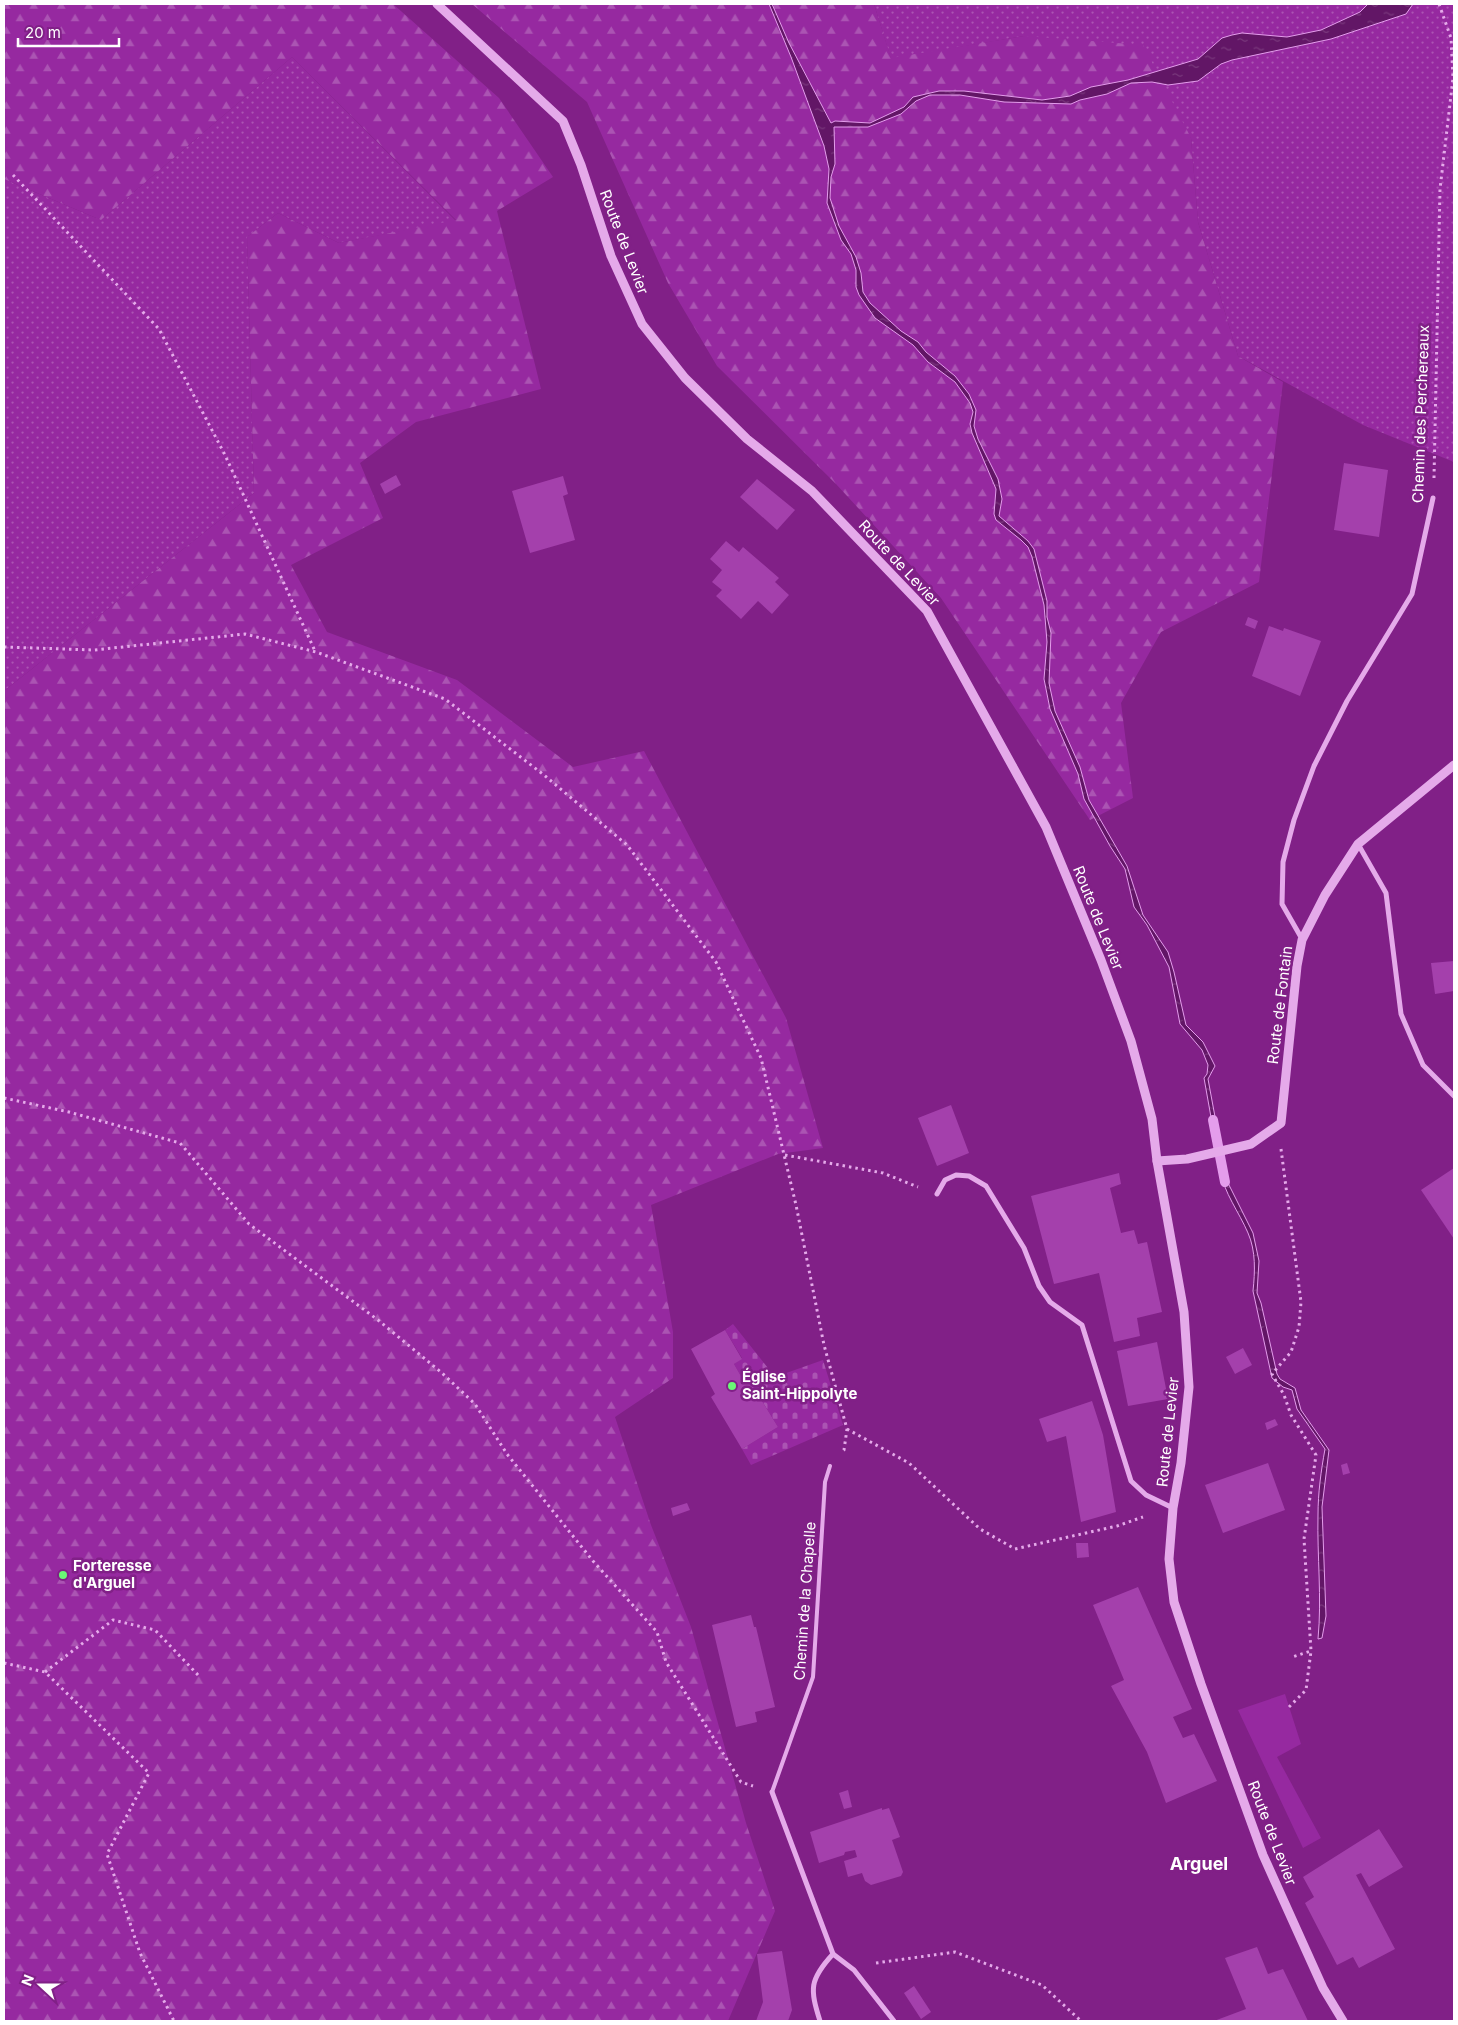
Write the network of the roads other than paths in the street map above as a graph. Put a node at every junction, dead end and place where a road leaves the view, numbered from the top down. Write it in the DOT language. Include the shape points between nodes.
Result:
graph roads {
  1 [pos="437,4"];
  2 [pos="1433,498"];
  3 [pos="1454,766"];
  4 [pos="1358,844"];
  5 [pos="1302,940"];
  6 [pos="1454,1096"];
  7 [pos="1157,1161"];
  8 [pos="937,1194"];
  9 [pos="830,1466"];
  10 [pos="1172,1508"];
  11 [pos="772,1792"];
  12 [pos="833,1954"];
  13 [pos="820,2021"];
  14 [pos="894,2021"];
  15 [pos="1343,2021"];
  1 -- 7 [label="street, Route de Levier" via="563,121 611,256 642,324 685,378 747,439 812,491 927,611 1046,826 1131,1041 1152,1119"];
  2 -- 5 [label="street, Chemin des Perchereaux" via="1412,594 1343,709 1314,766 1294,820 1283,862 1282,904"];
  3 -- 4 [label="street, Route de Fontain"];
  4 -- 5 [label="street, Route de Fontain" via="1325,895"];
  4 -- 6 [label="street" via="1386,893 1401,1014 1423,1065"];
  5 -- 7 [label="street, Route de Fontain" via="1281,1123 1251,1144 1187,1159"];
  7 -- 10 [label="street, Route de Levier" via="1184,1312 1189,1387 1181,1463"];
  8 -- 10 [label="street" via="945,1180 956,1175 969,1176 986,1186 1024,1248 1039,1286 1050,1302 1082,1325 1131,1481 1146,1495"];
  9 -- 11 [label="lane, Chemin de la Chapelle" via="825,1482 813,1678"];
  10 -- 15 [label="street, Route de Levier" via="1169,1559 1174,1602 1263,1855 1323,1988"];
  11 -- 12 [label="street"];
  12 -- 13 [label="street" via="818,1970 812,1996"];
  12 -- 14 [label="street" via="854,1970"];
}
